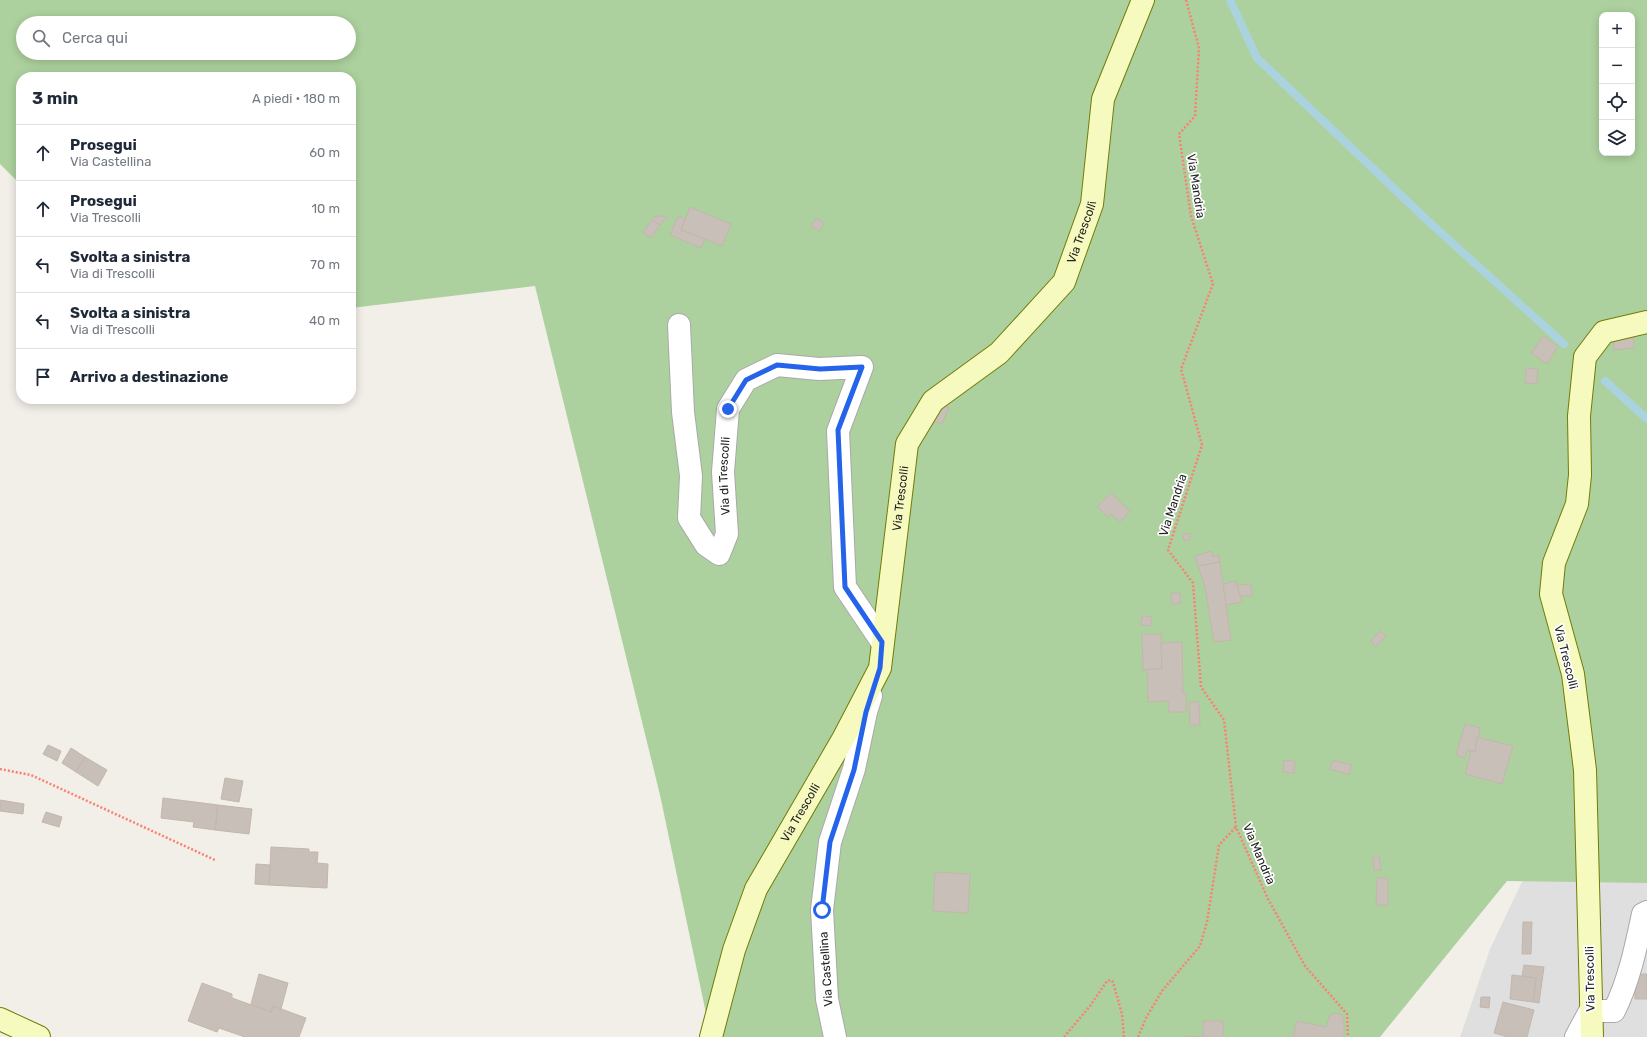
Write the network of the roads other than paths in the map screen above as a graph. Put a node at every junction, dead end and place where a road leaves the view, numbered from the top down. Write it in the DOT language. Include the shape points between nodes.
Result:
graph roads {
  1 [pos="1142,0"];
  2 [pos="1647,322"];
  3 [pos="679,326"];
  4 [pos="882,642"];
  5 [pos="880,668"];
  6 [pos="1647,912"];
  7 [pos="1590,1011"];
  8 [pos="0,1019"];
  9 [pos="39,1037"];
  10 [pos="711,1037"];
  11 [pos="835,1037"];
  12 [pos="1576,1037"];
  13 [pos="1592,1037"];
  1 -- 4 [label="street, Via Trescolli" via="1103,99 1092,204 1064,282 999,353 933,400 906,444"];
  2 -- 7 [label="street, Via Trescolli" via="1604,332 1585,357 1579,416 1580,475 1576,504 1554,563 1551,594 1573,674 1586,770"];
  3 -- 4 [label="street, Via di Trescolli" via="683,412 691,476 689,518 706,545 719,554 727,534 723,472 728,409 746,380 777,365 820,369 862,367 838,430 845,587"];
  4 -- 5 [label="street, Via Trescolli"];
  5 -- 10 [label="street, Via Trescolli" via="843,739 756,889 734,950"];
  5 -- 11 [label="street, Via Castellina" via="866,712 854,770 830,842 822,910 827,999"];
  6 -- 7 [label="street" via="1644,914 1614,1011"];
  7 -- 12 [label="street"];
  7 -- 13 [label="street, Via Trescolli"];
  8 -- 9 [label="street"];
}
